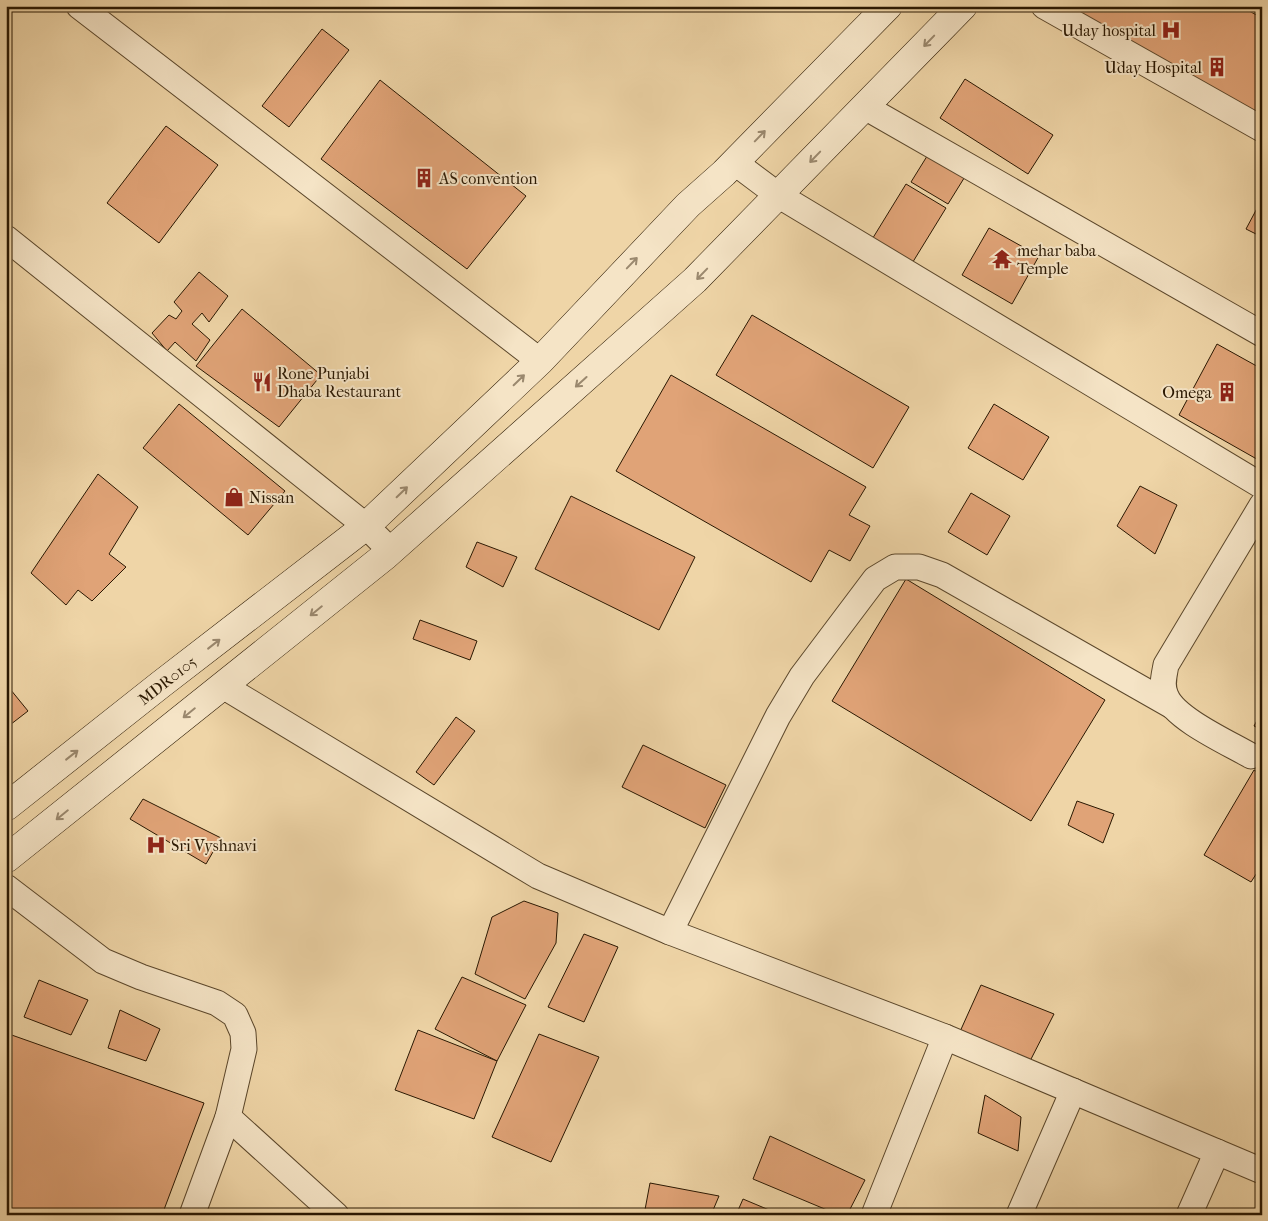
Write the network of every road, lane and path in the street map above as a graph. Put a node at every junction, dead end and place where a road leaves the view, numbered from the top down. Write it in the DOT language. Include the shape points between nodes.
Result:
graph roads {
  1 [pos="79,6"];
  2 [pos="963,6"];
  3 [pos="1044,6"];
  4 [pos="885,7"];
  5 [pos="865,106"];
  6 [pos="1262,129"];
  7 [pos="734,162"];
  8 [pos="778,195"];
  9 [pos="6,238"];
  10 [pos="1262,334"];
  11 [pos="540,361"];
  12 [pos="1262,486"];
  13 [pos="1262,505"];
  14 [pos="366,526"];
  15 [pos="391,551"];
  16 [pos="223,686"];
  17 [pos="1172,706"];
  18 [pos="1251,756"];
  19 [pos="6,807"];
  20 [pos="6,859"];
  21 [pos="6,887"];
  22 [pos="670,932"];
  23 [pos="945,1036"];
  24 [pos="1073,1091"];
  25 [pos="228,1117"];
  26 [pos="1217,1152"];
  27 [pos="1262,1171"];
  28 [pos="192,1215"];
  29 [pos="336,1215"];
  30 [pos="874,1215"];
  31 [pos="1018,1215"];
  32 [pos="1189,1215"];
  1 -- 11 [label="street"];
  2 -- 5 [label="main road, one-way"];
  3 -- 6 [label="street"];
  7 -- 4 [label="main road, MDR0105, one-way"];
  5 -- 8 [label="main road, one-way"];
  5 -- 10 [label="street"];
  7 -- 8 [label="street"];
  11 -- 7 [label="main road, MDR0105, one-way" via="688,205"];
  8 -- 12 [label="street"];
  8 -- 15 [label="main road, one-way" via="696,280"];
  9 -- 14 [label="street"];
  14 -- 11 [label="main road, MDR0105, one-way"];
  13 -- 17 [label="street" via="1166,665 1163,682 1165,695"];
  14 -- 15 [label="street"];
  19 -- 14 [label="main road, MDR0105, one-way"];
  15 -- 16 [label="main road, one-way"];
  16 -- 20 [label="main road, one-way"];
  16 -- 22 [label="street" via="538,876"];
  17 -- 18 [label="street" via="1183,716"];
  17 -- 22 [label="street" via="942,575 919,567 895,567 875,579 802,676 778,716"];
  21 -- 25 [label="street" via="104,961 217,1003 235,1015 243,1033 244,1049"];
  22 -- 23 [label="street"];
  23 -- 24 [label="street"];
  23 -- 30 [label="street"];
  24 -- 26 [label="street"];
  24 -- 31 [label="street"];
  25 -- 28 [label="street"];
  25 -- 29 [label="street"];
  26 -- 27 [label="street"];
  26 -- 32 [label="street"];
}
